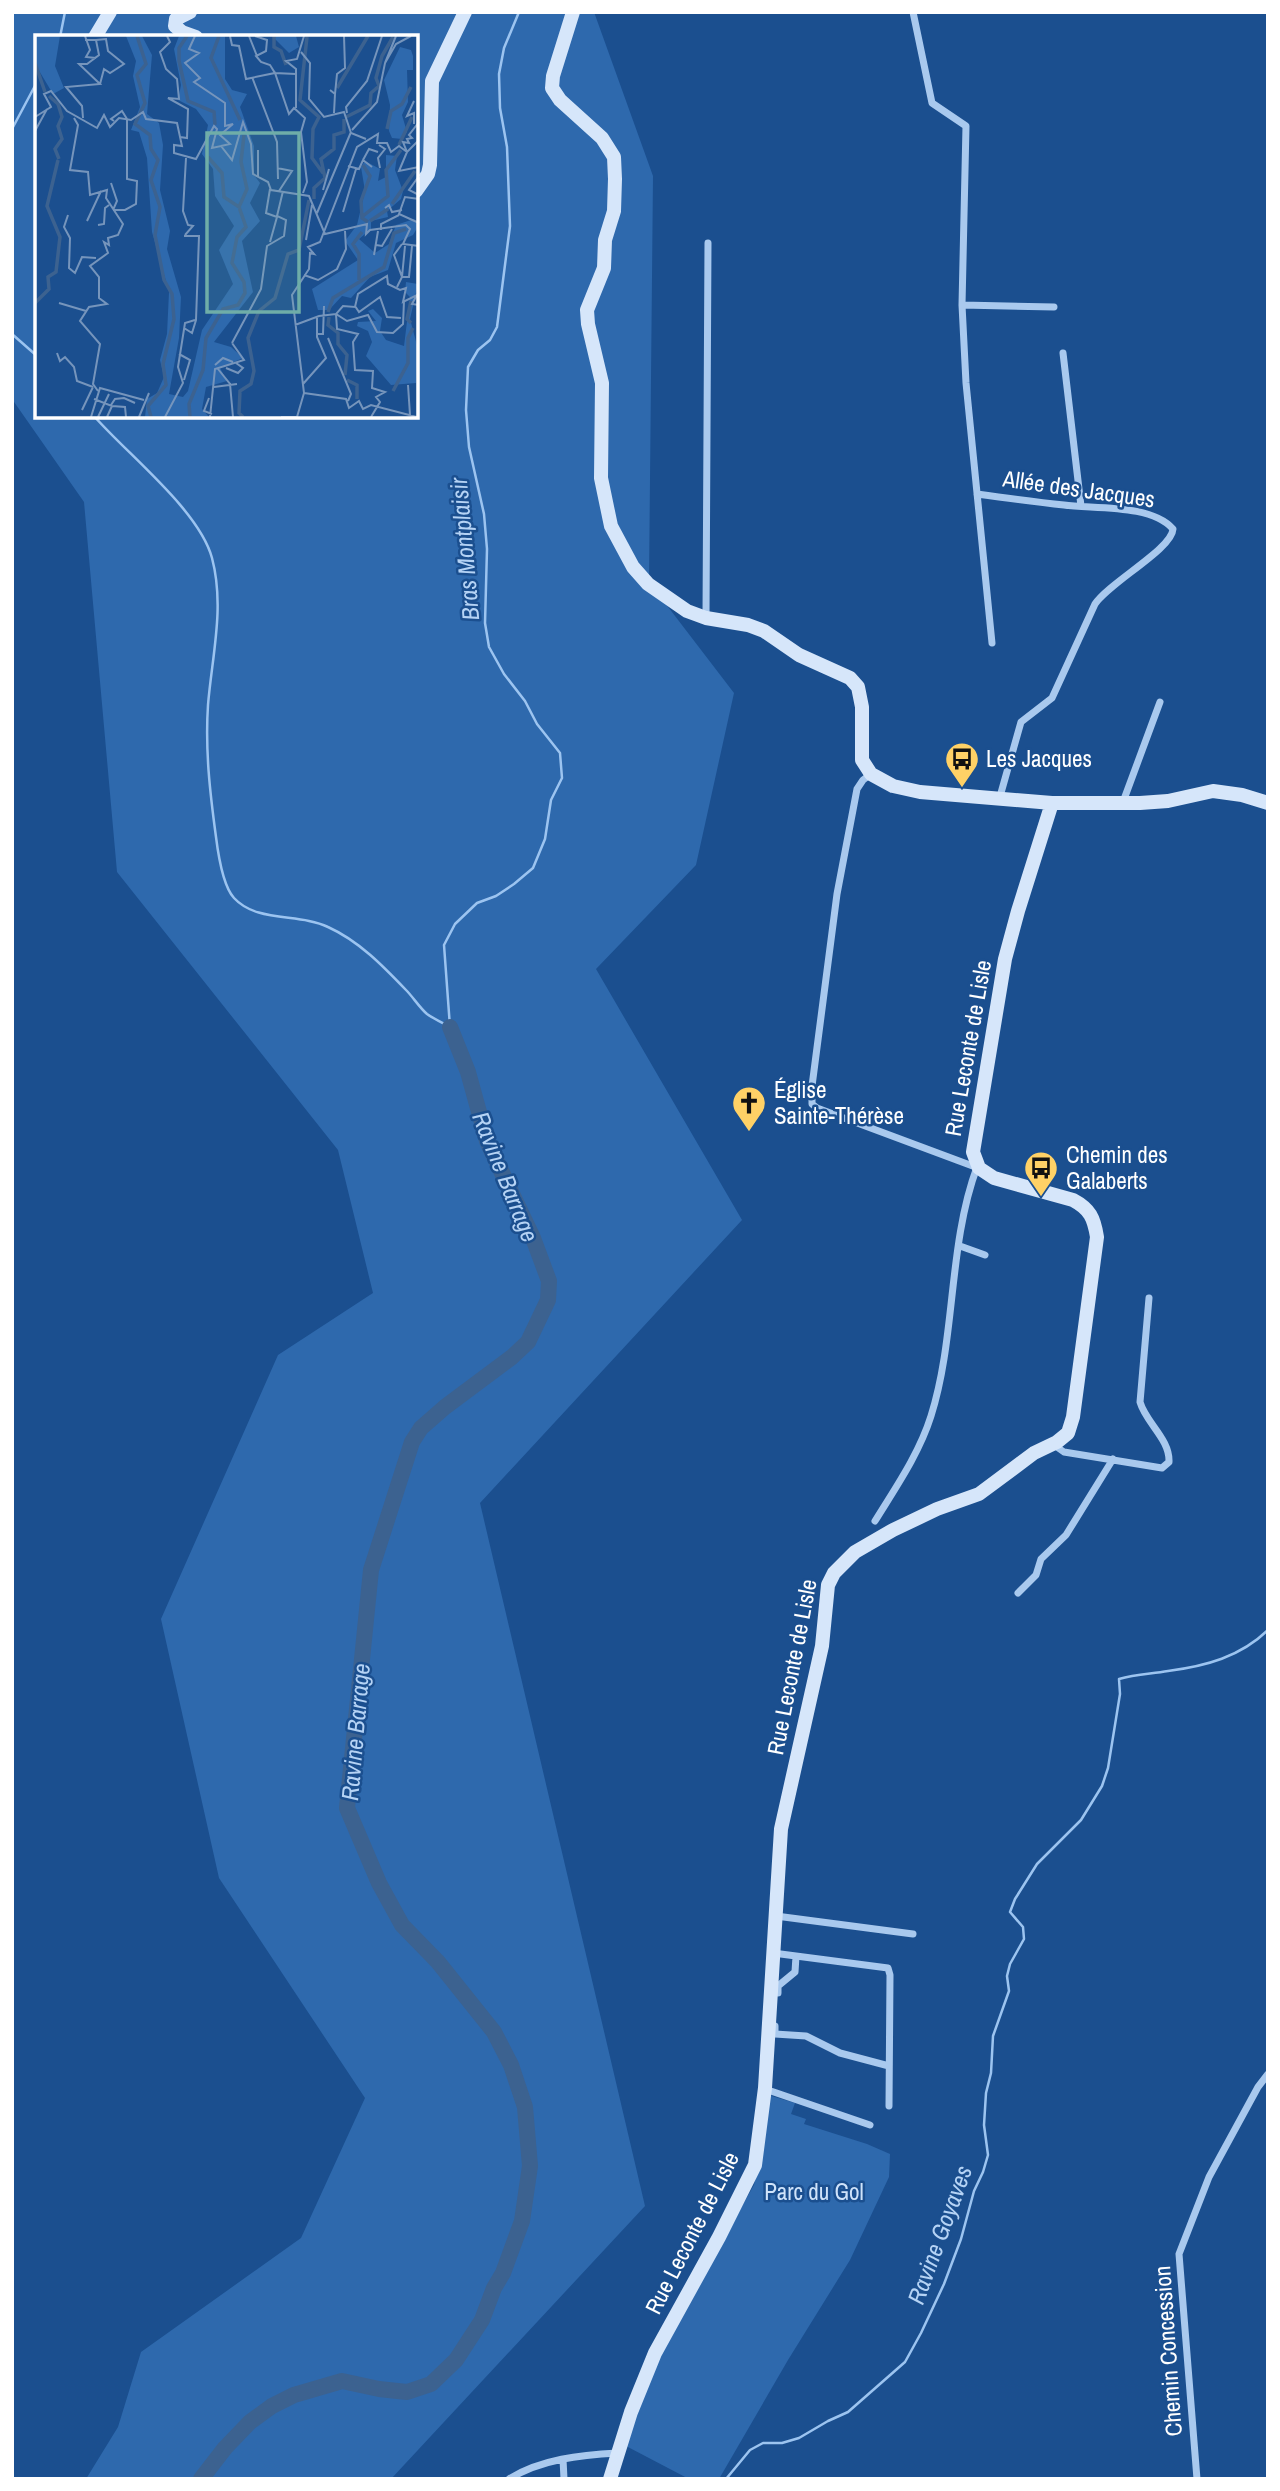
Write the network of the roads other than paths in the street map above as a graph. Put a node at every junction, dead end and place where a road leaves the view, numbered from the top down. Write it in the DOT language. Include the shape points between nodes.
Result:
graph roads {
  1 [pos="110,12"];
  2 [pos="190,12"];
  3 [pos="465,12"];
  4 [pos="573,12"];
  5 [pos="913,12"];
  6 [pos="95,35"];
  7 [pos="190,35"];
  8 [pos="418,188"];
  9 [pos="708,243"];
  10 [pos="962,304"];
  11 [pos="1054,307"];
  12 [pos="1063,353"];
  13 [pos="977,494"];
  14 [pos="1081,506"];
  15 [pos="706,618"];
  16 [pos="992,643"];
  17 [pos="1160,702"];
  18 [pos="871,774"];
  19 [pos="999,800"];
  20 [pos="1052,803"];
  21 [pos="1123,803"];
  22 [pos="1268,803"];
  23 [pos="978,1167"];
  24 [pos="960,1246"];
  25 [pos="985,1255"];
  26 [pos="1149,1298"];
  27 [pos="1053,1445"];
  28 [pos="1114,1459"];
  29 [pos="875,1521"];
  30 [pos="1018,1593"];
  31 [pos="776,1916"];
  32 [pos="913,1934"];
  33 [pos="774,1953"];
  34 [pos="796,1956"];
  35 [pos="890,2066"];
  36 [pos="1268,2074"];
  37 [pos="765,2088"];
  38 [pos="889,2106"];
  39 [pos="870,2125"];
  40 [pos="618,2453"];
  41 [pos="563,2459"];
  42 [pos="509,2479"];
  43 [pos="564,2479"];
  44 [pos="610,2479"];
  45 [pos="1197,2479"];
  1 -- 6 [label="main road"];
  2 -- 7 [label="main road" via="176,19 175,26"];
  3 -- 8 [label="main road" via="432,81 430,165"];
  4 -- 15 [label="main road" via="552,88 559,100 602,138 614,157 614,211 605,240 604,268 587,310 602,383 601,478 611,526 633,567 648,584 687,611"];
  5 -- 10 [label="street, Allée des Jacques" via="932,103 966,126"];
  9 -- 15 [label="street"];
  10 -- 11 [label="street"];
  10 -- 13 [label="street, Allée des Jacques"];
  12 -- 14 [label="street"];
  13 -- 14 [label="street, Allée des Jacques"];
  13 -- 16 [label="street, Allée des Jacques"];
  14 -- 19 [label="street, Allée des Jacques" via="1153,516 1162,519 1173,534 1095,604 1052,698 1021,722"];
  15 -- 18 [label="main road" via="764,631 799,655 850,678 858,687 862,760"];
  17 -- 21 [label="street"];
  18 -- 19 [label="main road" via="893,786 920,792"];
  18 -- 23 [label="street" via="857,789 837,894 813,1104"];
  19 -- 20 [label="main road"];
  20 -- 21 [label="main road"];
  20 -- 23 [label="main road, Rue Leconte de Lisle" via="1005,959 973,1152"];
  21 -- 22 [label="main road" via="1161,802 1213,792 1242,794"];
  23 -- 24 [label="street" via="963,1217"];
  23 -- 27 [label="main road, Rue Leconte de Lisle" via="994,1178 1073,1200 1085,1207 1095,1225 1073,1417 1068,1433"];
  24 -- 25 [label="street"];
  24 -- 29 [label="street" via="931,1416 918,1448"];
  26 -- 28 [label="street" via="1140,1402 1166,1447 1169,1462 1162,1468"];
  27 -- 28 [label="street" via="1064,1452"];
  27 -- 31 [label="main road, Rue Leconte de Lisle" via="1027,1458 979,1494 937,1509 855,1552 834,1573 781,1829"];
  28 -- 30 [label="street" via="1066,1535 1041,1559 1036,1575"];
  31 -- 32 [label="street"];
  31 -- 33 [label="main road, Rue Leconte de Lisle"];
  33 -- 34 [label="street"];
  33 -- 37 [label="main road, Rue Leconte de Lisle"];
  34 -- 35 [label="street" via="888,1968"];
  34 -- 35 [label="street" via="795,1972 778,1986 775,2034 806,2036 839,2053"];
  35 -- 38 [label="street"];
  36 -- 45 [label="street, Chemin Concession" via="1209,2177 1179,2254"];
  37 -- 39 [label="street"];
  37 -- 40 [label="main road, Rue Leconte de Lisle" via="751,2176 655,2353"];
  40 -- 41 [label="street"];
  40 -- 44 [label="main road, Rue Leconte de Lisle"];
  41 -- 42 [label="street"];
  41 -- 43 [label="street"];
}
